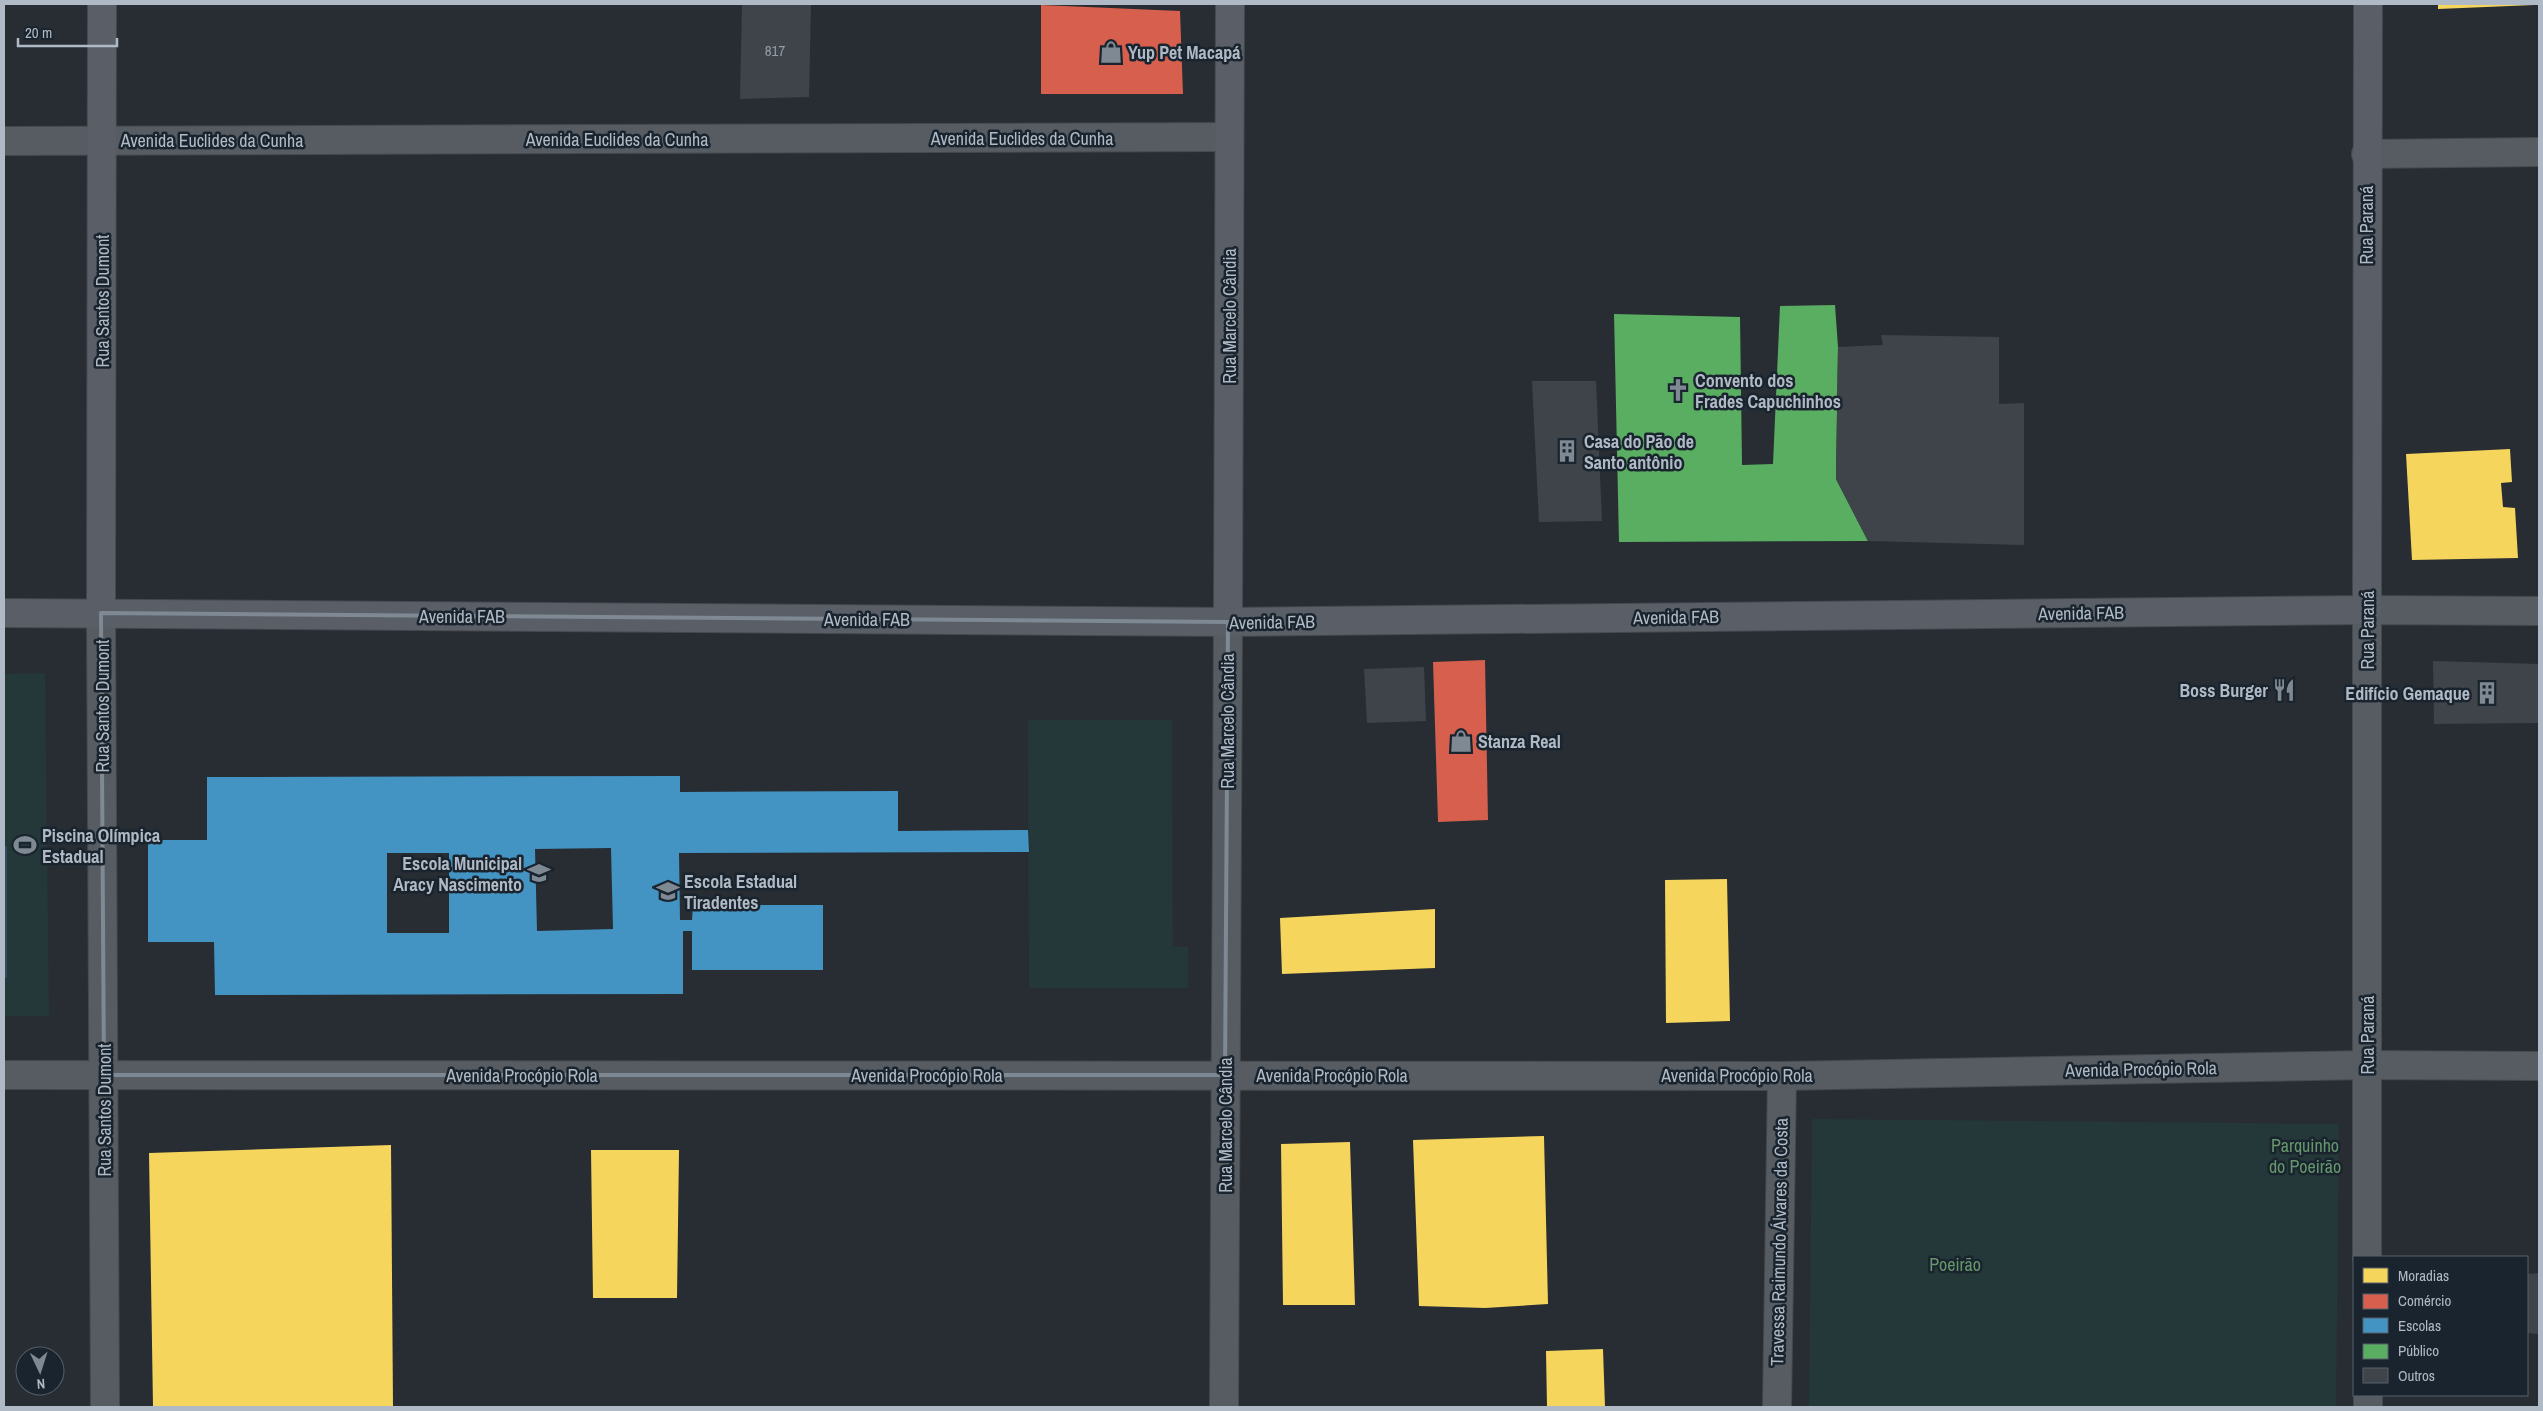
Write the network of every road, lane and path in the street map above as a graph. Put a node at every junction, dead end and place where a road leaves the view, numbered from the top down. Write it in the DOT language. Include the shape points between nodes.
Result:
graph roads {
  1 [pos="102,4"];
  2 [pos="1230,4"];
  3 [pos="2368,4"];
  4 [pos="1229,137"];
  5 [pos="4,141"];
  6 [pos="102,141"];
  7 [pos="2539,152"];
  8 [pos="2366,154"];
  9 [pos="2367,610"];
  10 [pos="2539,611"];
  11 [pos="4,613"];
  12 [pos="101,613"];
  13 [pos="1228,622"];
  14 [pos="2367,1065"];
  15 [pos="2539,1066"];
  16 [pos="4,1075"];
  17 [pos="104,1075"];
  18 [pos="1225,1075"];
  19 [pos="1782,1076"];
  20 [pos="2367,1256"];
  21 [pos="105,1407"];
  22 [pos="1224,1407"];
  23 [pos="1777,1407"];
  1 -- 6 [label="main road, Rua Santos Dumont"];
  2 -- 4 [label="main road, Rua Marcelo Cândia"];
  3 -- 8 [label="main road, Rua Paraná"];
  4 -- 6 [label="street, Avenida Euclides da Cunha"];
  4 -- 13 [label="main road, Rua Marcelo Cândia"];
  5 -- 6 [label="street, Avenida Euclides da Cunha"];
  6 -- 12 [label="main road, Rua Santos Dumont"];
  7 -- 8 [label="street"];
  8 -- 9 [label="main road, Rua Paraná"];
  9 -- 10 [label="street, Avenida FAB"];
  9 -- 13 [label="main road, Avenida FAB"];
  9 -- 14 [label="street, Rua Paraná"];
  11 -- 12 [label="main road, Avenida FAB"];
  12 -- 13 [label="main road, Avenida FAB"];
  12 -- 17 [label="street, Rua Santos Dumont"];
  13 -- 18 [label="street, Rua Marcelo Cândia"];
  14 -- 15 [label="street, Avenida Procópio Rola"];
  14 -- 19 [label="street, Avenida Procópio Rola"];
  14 -- 20 [label="street, Rua Paraná"];
  16 -- 17 [label="street, Avenida Procópio Rola"];
  17 -- 18 [label="street, Avenida Procópio Rola"];
  17 -- 21 [label="street, Rua Santos Dumont"];
  18 -- 19 [label="street, Avenida Procópio Rola"];
  18 -- 22 [label="street, Rua Marcelo Cândia"];
  19 -- 23 [label="street, Travessa Raimundo Álvares da Costa"];
}
